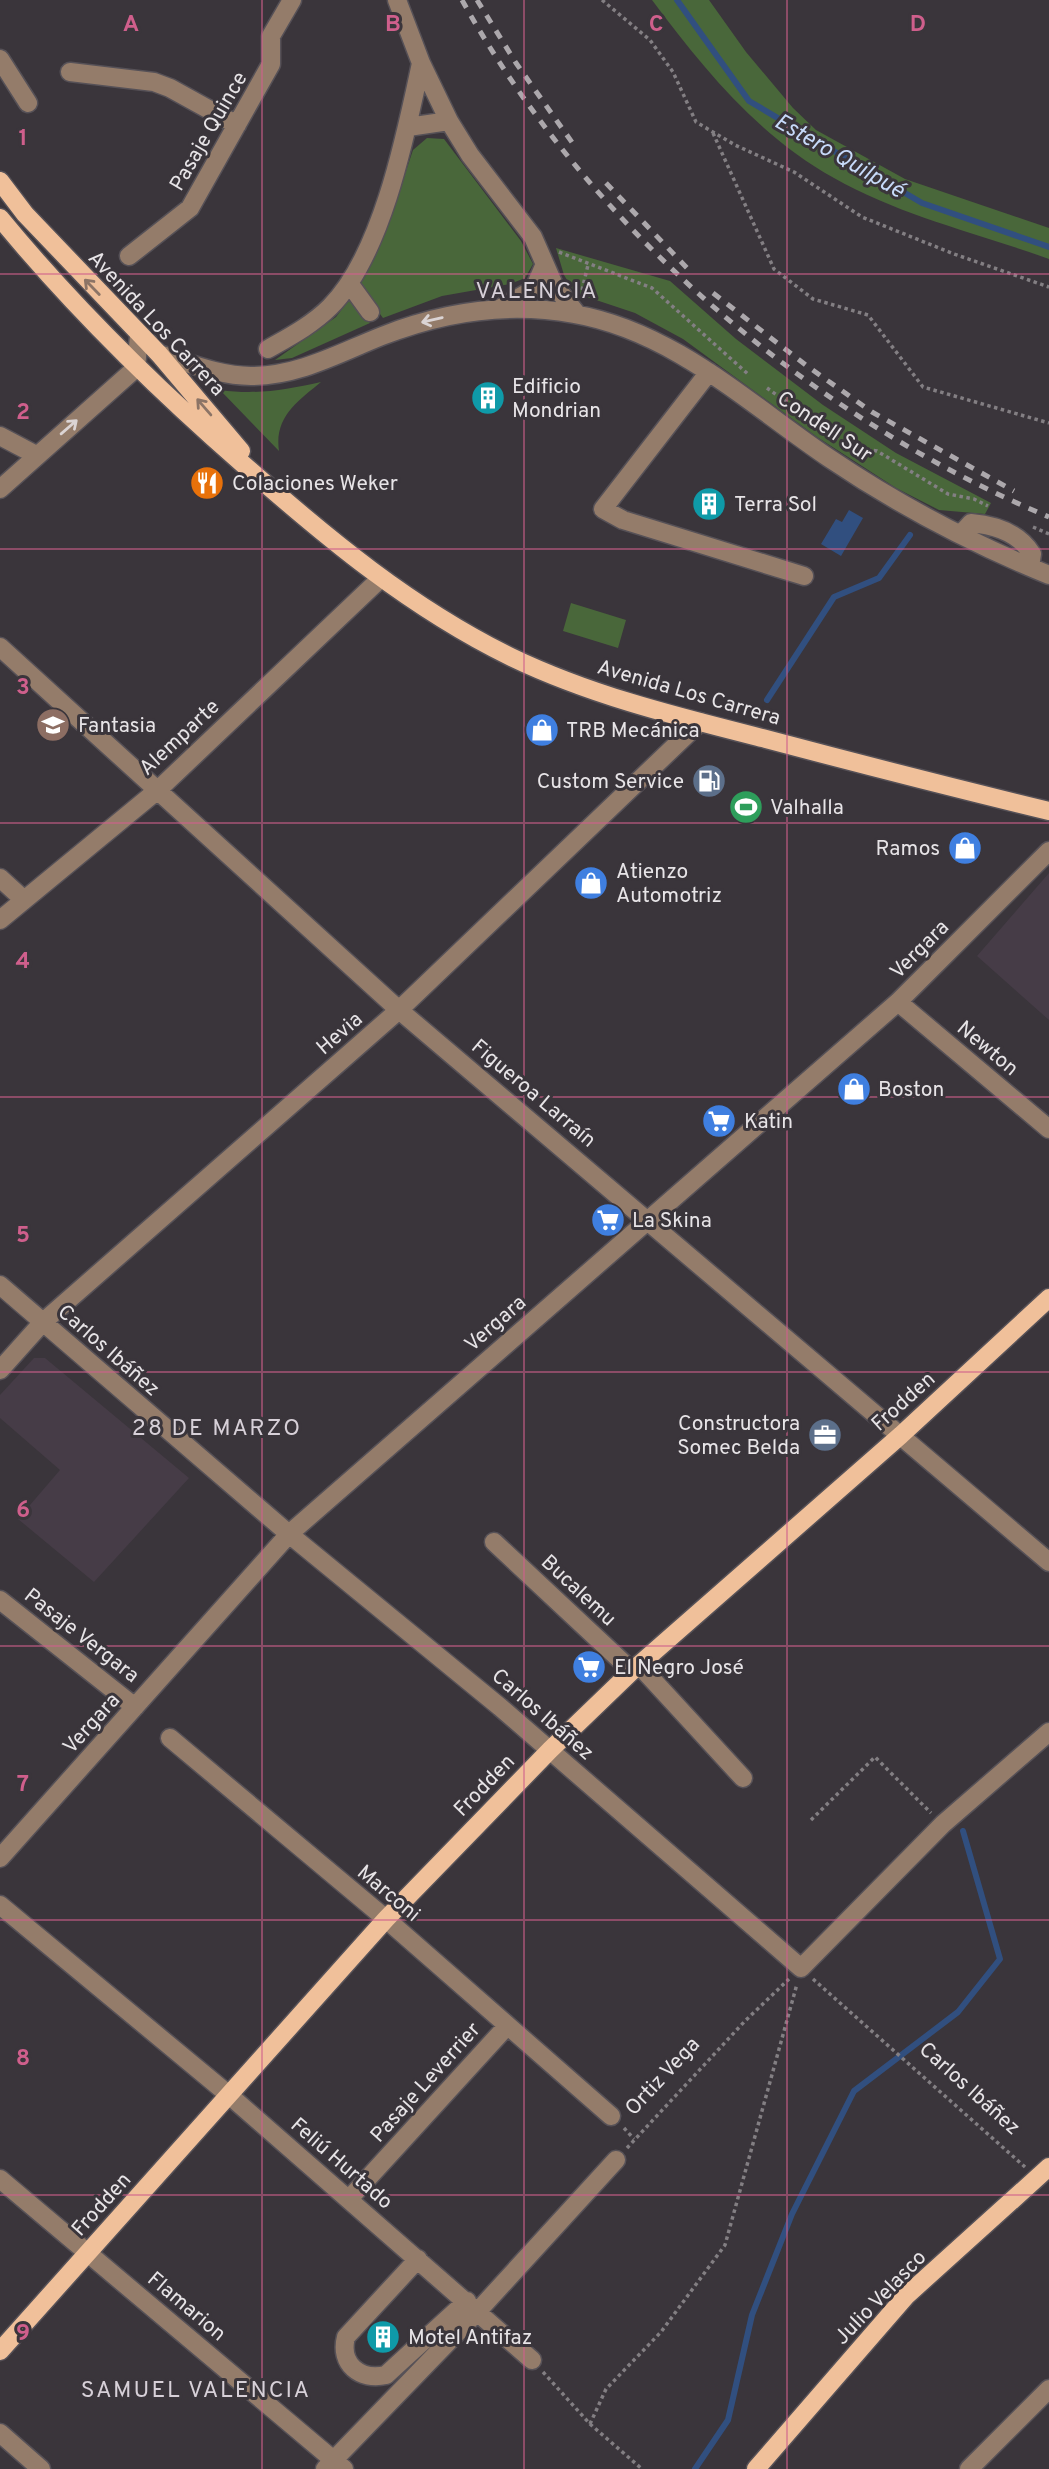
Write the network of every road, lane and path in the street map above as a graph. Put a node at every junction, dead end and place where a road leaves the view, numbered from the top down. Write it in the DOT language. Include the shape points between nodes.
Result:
graph roads {
  1 [pos="292,0"];
  2 [pos="397,0"];
  3 [pos="602,0"];
  4 [pos="0,59"];
  5 [pos="421,63"];
  6 [pos="71,72"];
  7 [pos="27,103"];
  8 [pos="449,121"];
  9 [pos="237,125"];
  10 [pos="408,127"];
  11 [pos="712,132"];
  12 [pos="0,181"];
  13 [pos="0,218"];
  14 [pos="533,237"];
  15 [pos="129,256"];
  16 [pos="544,266"];
  17 [pos="349,283"];
  18 [pos="1049,287"];
  19 [pos="499,309"];
  20 [pos="370,313"];
  21 [pos="577,314"];
  22 [pos="139,336"];
  23 [pos="268,349"];
  24 [pos="159,354"];
  25 [pos="136,368"];
  26 [pos="709,372"];
  27 [pos="1049,423"];
  28 [pos="0,436"];
  29 [pos="36,455"];
  30 [pos="0,489"];
  31 [pos="280,497"];
  32 [pos="999,511"];
  33 [pos="1024,523"];
  34 [pos="1049,534"];
  35 [pos="1049,575"];
  36 [pos="804,576"];
  37 [pos="381,578"];
  38 [pos="0,647"];
  39 [pos="700,722"];
  40 [pos="159,789"];
  41 [pos="1049,811"];
  42 [pos="1049,851"];
  43 [pos="0,878"];
  44 [pos="23,899"];
  45 [pos="0,920"];
  46 [pos="898,1002"];
  47 [pos="400,1010"];
  48 [pos="1049,1129"];
  49 [pos="648,1219"];
  50 [pos="0,1284"];
  51 [pos="1049,1298"];
  52 [pos="42,1323"];
  53 [pos="0,1370"];
  54 [pos="901,1435"];
  55 [pos="289,1534"];
  56 [pos="494,1542"];
  57 [pos="1049,1562"];
  58 [pos="0,1600"];
  59 [pos="636,1668"];
  60 [pos="135,1707"];
  61 [pos="1049,1732"];
  62 [pos="170,1738"];
  63 [pos="550,1750"];
  64 [pos="743,1778"];
  65 [pos="811,1820"];
  66 [pos="943,1824"];
  67 [pos="0,1858"];
  68 [pos="0,1905"];
  69 [pos="386,1919"];
  70 [pos="801,1968"];
  71 [pos="507,2026"];
  72 [pos="229,2095"];
  73 [pos="611,2116"];
  74 [pos="616,2160"];
  75 [pos="1045,2177"];
  76 [pos="0,2179"];
  77 [pos="349,2199"];
  78 [pos="88,2253"];
  79 [pos="418,2259"];
  80 [pos="472,2306"];
  81 [pos="0,2351"];
  82 [pos="532,2360"];
  83 [pos="1049,2389"];
  84 [pos="590,2424"];
  85 [pos="0,2434"];
  86 [pos="334,2466"];
  87 [pos="41,2469"];
  88 [pos="642,2469"];
  89 [pos="756,2469"];
  90 [pos="969,2469"];
  1 -- 9 [label="street, Pasaje Quince" via="271,36 271,64"];
  2 -- 5 [label="street"];
  3 -- 11 [label="path" via="650,40 673,72 696,122"];
  4 -- 7 [label="street"];
  5 -- 8 [label="street"];
  5 -- 10 [label="street"];
  6 -- 9 [label="street" via="170,88"];
  8 -- 10 [label="street"];
  8 -- 14 [label="street"];
  9 -- 15 [label="street, Pasaje Quince" via="190,208"];
  10 -- 17 [label="street" via="391,188"];
  11 -- 18 [label="path" via="794,172 862,217"];
  11 -- 27 [label="path" via="774,269 813,299 868,315 923,387"];
  22 -- 12 [label="main road, Avenida Los Carrera, one-way"];
  13 -- 25 [label="main road, Avenida Los Carrera"];
  14 -- 16 [label="street"];
  14 -- 32 [label="path" via="573,259 652,288 749,375 849,447 877,452 948,495 974,499"];
  16 -- 19 [label="street" via="534,289"];
  16 -- 21 [label="street"];
  17 -- 20 [label="street"];
  17 -- 23 [label="street" via="307,327"];
  19 -- 21 [label="street, Condell Sur"];
  19 -- 24 [label="street, one-way" via="415,324 288,372 222,373"];
  21 -- 26 [label="street, Condell Sur" via="642,335"];
  22 -- 24 [label="main road, Avenida Los Carrera"];
  22 -- 25 [label="street"];
  31 -- 24 [label="main road, Avenida Los Carrera, one-way"];
  29 -- 25 [label="street, one-way"];
  25 -- 31 [label="main road, Avenida Los Carrera"];
  26 -- 35 [label="street, Condell Sur" via="832,460 907,506"];
  26 -- 36 [label="street" via="603,509 623,520"];
  28 -- 29 [label="street"];
  29 -- 30 [label="street"];
  31 -- 37 [label="main road, Avenida Los Carrera"];
  33 -- 34 [label="path"];
  37 -- 39 [label="main road, Avenida Los Carrera" via="417,604 510,656 621,700"];
  37 -- 40 [label="street, Alemparte"];
  38 -- 40 [label="street, Figueroa Larraín"];
  39 -- 41 [label="main road, Avenida Los Carrera"];
  39 -- 47 [label="street, Hevia"];
  40 -- 44 [label="street, Alemparte"];
  40 -- 47 [label="street, Figueroa Larraín"];
  42 -- 46 [label="street, Vergara"];
  43 -- 44 [label="street"];
  44 -- 45 [label="street, Alemparte"];
  46 -- 48 [label="street, Newton"];
  46 -- 49 [label="street, Vergara"];
  47 -- 49 [label="street, Figueroa Larraín"];
  47 -- 52 [label="street, Hevia"];
  49 -- 54 [label="street, Figueroa Larraín"];
  49 -- 55 [label="street, Vergara"];
  50 -- 52 [label="street, Carlos Ibáñez"];
  51 -- 54 [label="main road, Frodden"];
  52 -- 53 [label="street, Hevia"];
  52 -- 55 [label="street, Carlos Ibáñez"];
  54 -- 57 [label="street, Figueroa Larraín"];
  54 -- 59 [label="main road, Frodden"];
  55 -- 60 [label="street, Vergara"];
  55 -- 63 [label="street, Carlos Ibáñez"];
  56 -- 59 [label="street, Bucalemu"];
  58 -- 60 [label="street, Pasaje Vergara"];
  59 -- 63 [label="main road, Frodden"];
  59 -- 64 [label="street, Bucalemu"];
  60 -- 67 [label="street, Vergara"];
  61 -- 66 [label="street"];
  62 -- 69 [label="street, Marconi"];
  63 -- 69 [label="main road, Frodden"];
  63 -- 70 [label="street, Carlos Ibáñez"];
  65 -- 66 [label="path" via="875,1757"];
  66 -- 70 [label="street"];
  68 -- 72 [label="street, Feliú Hurtado"];
  69 -- 71 [label="street, Marconi"];
  69 -- 72 [label="main road, Frodden"];
  70 -- 74 [label="path, Ortiz Vega" via="745,2021"];
  70 -- 75 [label="path, Carlos Ibáñez"];
  70 -- 84 [label="path" via="725,2245 661,2332 606,2389"];
  71 -- 73 [label="street, Marconi"];
  71 -- 77 [label="street, Pasaje Leverrier"];
  72 -- 77 [label="street, Feliú Hurtado"];
  72 -- 78 [label="main road, Frodden"];
  74 -- 80 [label="street"];
  75 -- 89 [label="main road, Julio Velasco" via="906,2296"];
  76 -- 78 [label="street, Flamarion"];
  77 -- 79 [label="street, Feliú Hurtado"];
  78 -- 81 [label="main road, Frodden"];
  78 -- 86 [label="street, Flamarion"];
  79 -- 80 [label="street, Feliú Hurtado"];
  79 -- 80 [label="street" via="346,2337 344,2352 356,2372 386,2375"];
  80 -- 82 [label="street, Feliú Hurtado"];
  80 -- 86 [label="street"];
  82 -- 84 [label="path"];
  83 -- 90 [label="street"];
  84 -- 88 [label="path"];
  85 -- 87 [label="street"];
}
